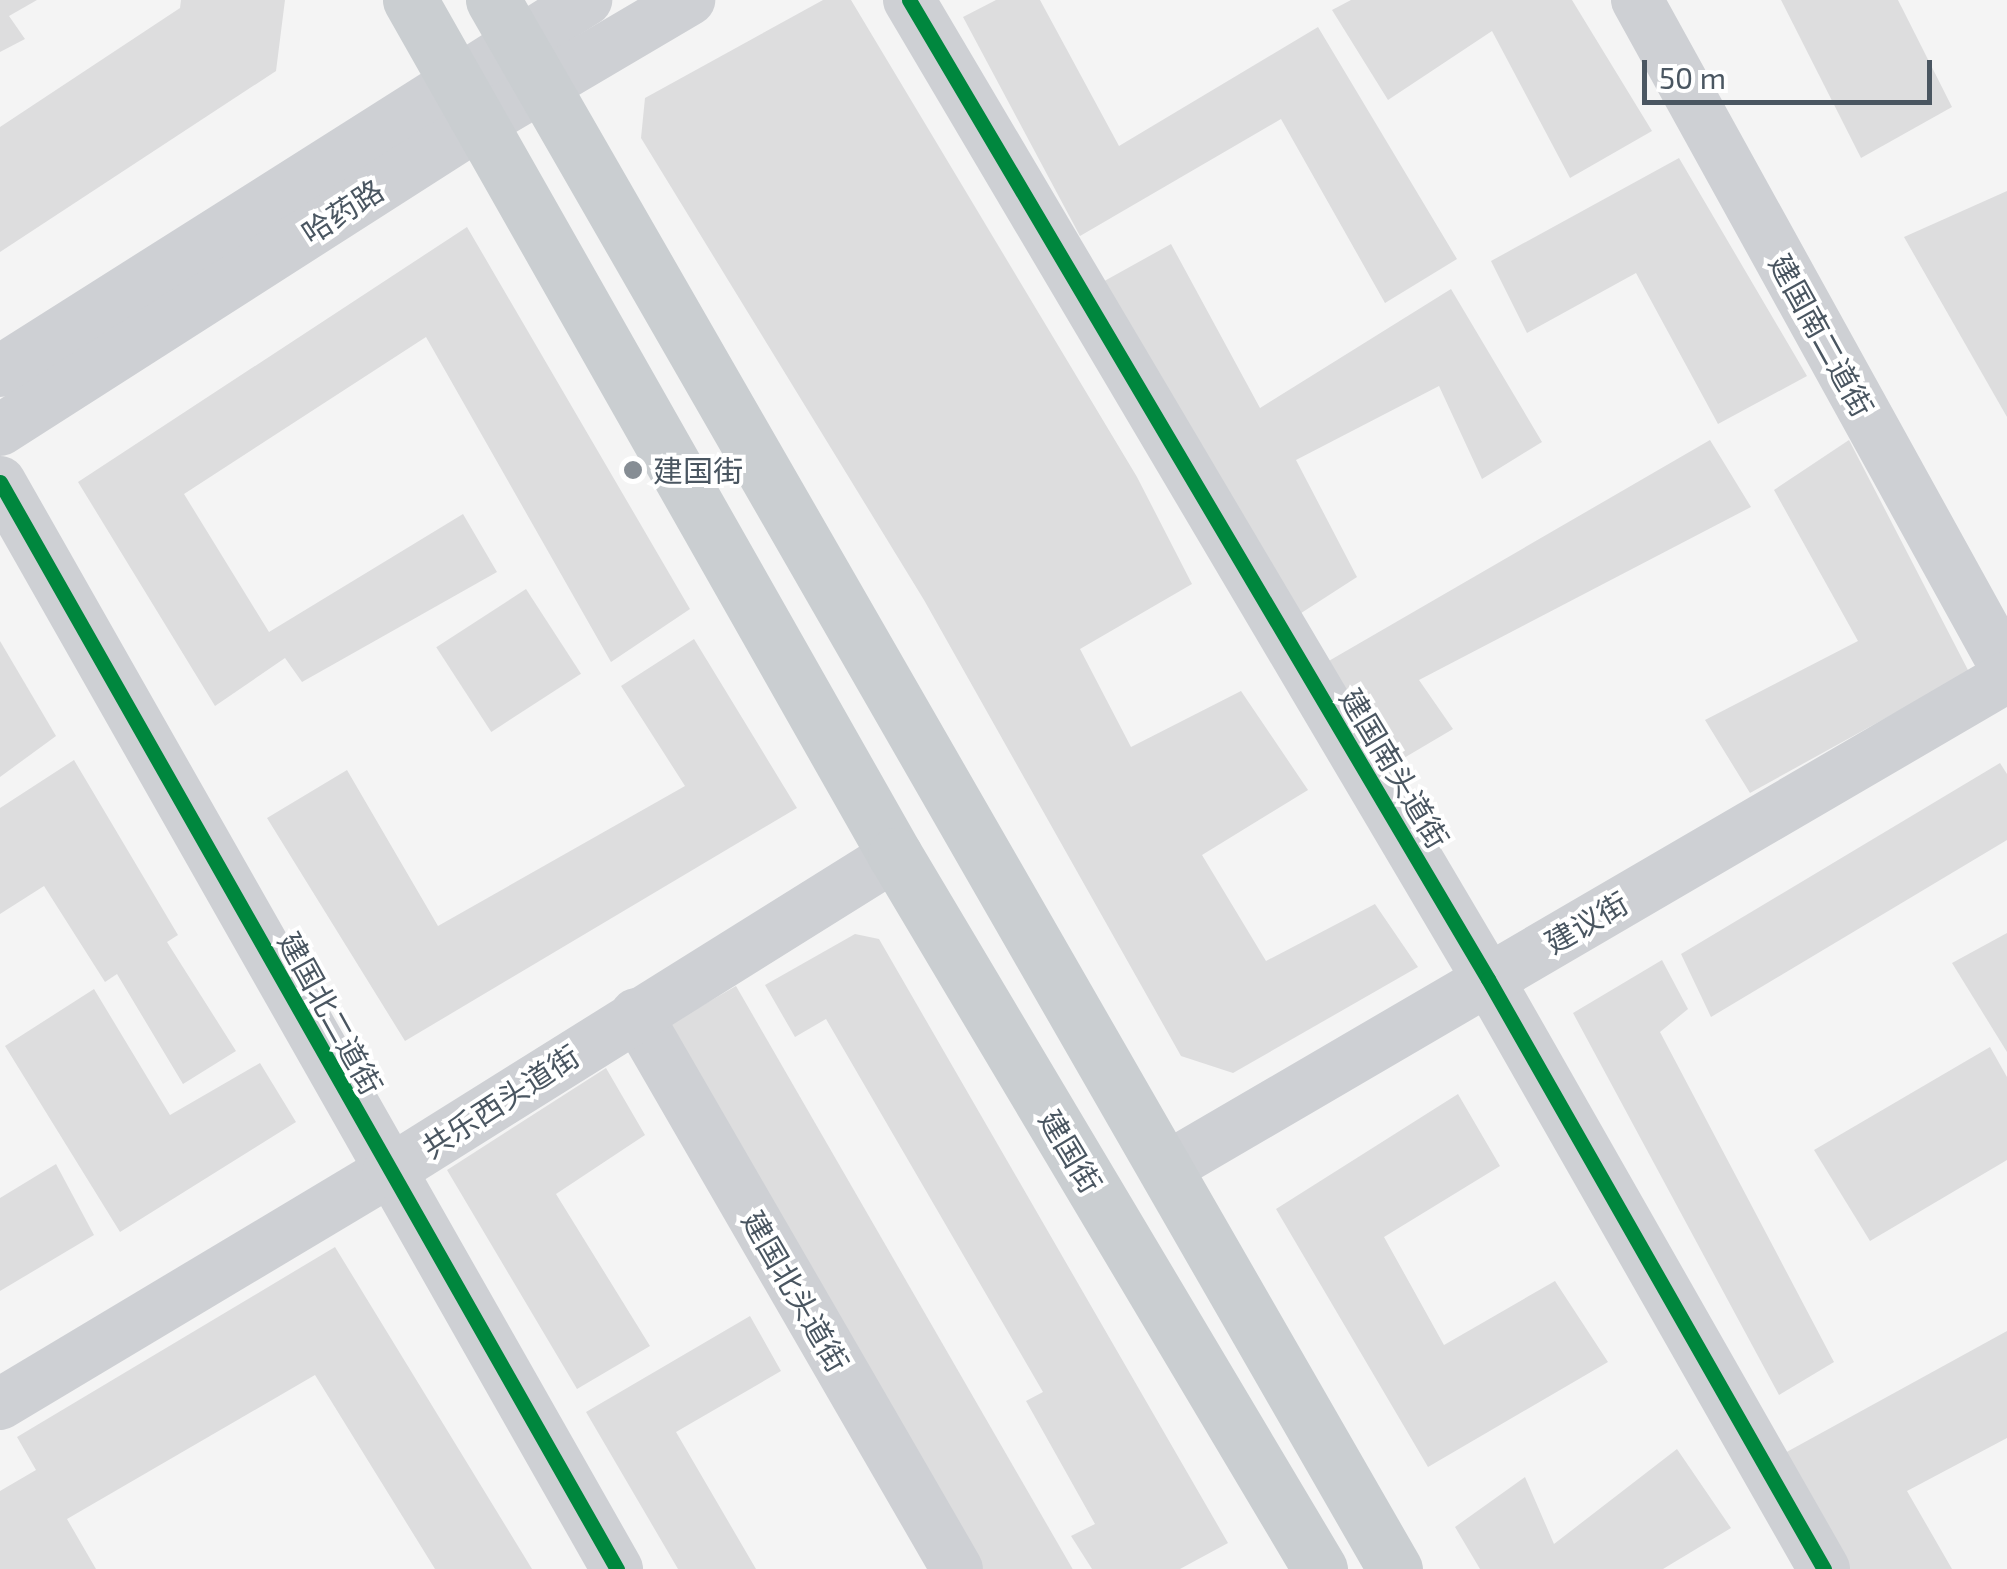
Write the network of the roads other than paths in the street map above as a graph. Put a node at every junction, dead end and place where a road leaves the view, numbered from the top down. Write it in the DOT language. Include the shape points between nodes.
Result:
graph roads {
  1 [pos="410,0"];
  2 [pos="586,0"];
  3 [pos="689,0"];
  4 [pos="909,0"];
  5 [pos="1637,0"];
  6 [pos="518,42"];
  7 [pos="468,101"];
  8 [pos="0,370"];
  9 [pos="0,430"];
  10 [pos="0,482"];
  11 [pos="2007,670"];
  12 [pos="2007,678"];
  13 [pos="895,855"];
  14 [pos="1488,979"];
  15 [pos="636,1014"];
  16 [pos="1166,1168"];
  17 [pos="388,1172"];
  18 [pos="0,1404"];
  19 [pos="618,1569"];
  20 [pos="957,1569"];
  21 [pos="1320,1569"];
  22 [pos="1395,1569"];
  23 [pos="1824,1569"];
  1 -- 7 [label="main road, 建国街"];
  2 -- 6 [label="street, 哈药路"];
  3 -- 6 [label="street, 哈药路"];
  4 -- 14 [label="street, 建国南头道街"];
  5 -- 11 [label="street, 建国南二道街"];
  6 -- 7 [label="street, 哈药路"];
  6 -- 16 [label="main road"];
  7 -- 8 [label="street, 哈药路"];
  7 -- 9 [label="street, 哈药路"];
  7 -- 13 [label="main road, 建国街"];
  10 -- 17 [label="street, 建国北二道街"];
  12 -- 14 [label="street, 建议街"];
  13 -- 15 [label="street, 共乐西头道街"];
  13 -- 21 [label="main road, 建国街"];
  14 -- 16 [label="street, 建议街"];
  14 -- 23 [label="street, 建国南头道街"];
  15 -- 17 [label="street, 共乐西头道街"];
  15 -- 20 [label="street, 建国北头道街"];
  16 -- 22 [label="main road"];
  17 -- 18 [label="street, 共乐西头道街"];
  17 -- 19 [label="street, 建国北二道街"];
}
